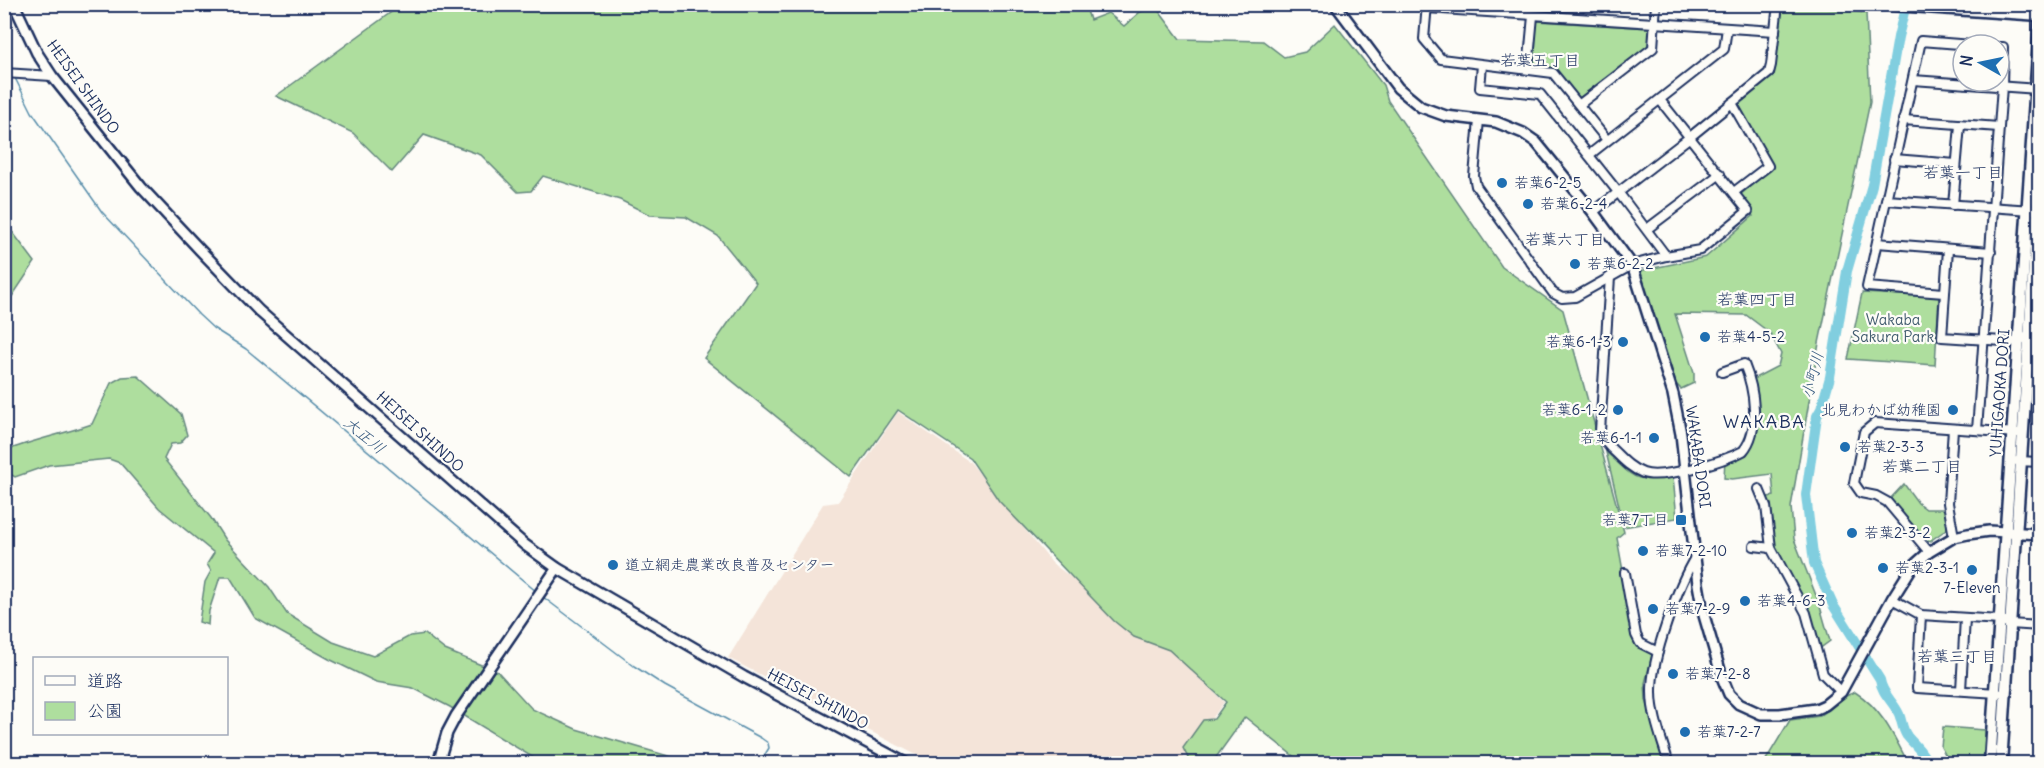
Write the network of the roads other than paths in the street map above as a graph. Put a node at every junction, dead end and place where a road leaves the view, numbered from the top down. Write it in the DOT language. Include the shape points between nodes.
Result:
graph roads {
  1 [pos="14,4"];
  2 [pos="1335,4"];
  3 [pos="1656,4"];
  4 [pos="1778,4"];
  5 [pos="1881,4"];
  6 [pos="1894,5"];
  7 [pos="1427,6"];
  8 [pos="2040,15"];
  9 [pos="1533,16"];
  10 [pos="1654,24"];
  11 [pos="2040,24"];
  12 [pos="1727,28"];
  13 [pos="1775,31"];
  14 [pos="1951,43"];
  15 [pos="1482,65"];
  16 [pos="1528,69"];
  17 [pos="7,74"];
  18 [pos="52,76"];
  19 [pos="1913,80"];
  20 [pos="1951,83"];
  21 [pos="2011,87"];
  22 [pos="2037,89"];
  23 [pos="2001,93"];
  24 [pos="1660,100"];
  25 [pos="1732,103"];
  26 [pos="1580,104"];
  27 [pos="1479,120"];
  28 [pos="1903,120"];
  29 [pos="1960,125"];
  30 [pos="1999,127"];
  31 [pos="1690,137"];
  32 [pos="1607,140"];
  33 [pos="1589,155"];
  34 [pos="1894,159"];
  35 [pos="1956,164"];
  36 [pos="2037,173"];
  37 [pos="1720,174"];
  38 [pos="1618,192"];
  39 [pos="1734,192"];
  40 [pos="1886,200"];
  41 [pos="1953,205"];
  42 [pos="1994,207"];
  43 [pos="2032,210"];
  44 [pos="1593,212"];
  45 [pos="1647,230"];
  46 [pos="1877,243"];
  47 [pos="1948,249"];
  48 [pos="1991,252"];
  49 [pos="1666,256"];
  50 [pos="1632,265"];
  51 [pos="1610,277"];
  52 [pos="1944,293"];
  53 [pos="2031,296"];
  54 [pos="2034,335"];
  55 [pos="1985,339"];
  56 [pos="2018,342"];
  57 [pos="1722,372"];
  58 [pos="1953,429"];
  59 [pos="1977,430"];
  60 [pos="2017,433"];
  61 [pos="2015,460"];
  62 [pos="2040,462"];
  63 [pos="1686,470"];
  64 [pos="1759,489"];
  65 [pos="2010,532"];
  66 [pos="2040,534"];
  67 [pos="1954,537"];
  68 [pos="1754,546"];
  69 [pos="1771,548"];
  70 [pos="1929,552"];
  71 [pos="1696,556"];
  72 [pos="557,568"];
  73 [pos="1625,573"];
  74 [pos="1892,599"];
  75 [pos="1921,615"];
  76 [pos="1965,618"];
  77 [pos="2005,622"];
  78 [pos="2040,626"];
  79 [pos="1658,652"];
  80 [pos="1961,690"];
  81 [pos="1841,692"];
  82 [pos="2000,693"];
  83 [pos="2040,747"];
  84 [pos="438,764"];
  85 [pos="907,764"];
  86 [pos="1668,764"];
  87 [pos="1990,764"];
  88 [pos="2001,764"];
  89 [pos="2038,764"];
  1 -- 18 [label="street, HEISEI SHINDO"];
  2 -- 27 [label="street, WAKABA DORI" via="1405,95 1434,113"];
  3 -- 10 [label="street"];
  4 -- 13 [label="street"];
  5 -- 6 [label="main road"];
  6 -- 8 [label="main road"];
  7 -- 9 [label="street"];
  7 -- 15 [label="street" via="1424,39 1441,59"];
  9 -- 10 [label="street"];
  9 -- 16 [label="street"];
  10 -- 12 [label="street"];
  10 -- 26 [label="street" via="1653,48"];
  11 -- 22 [label="main road, YUHIGAOKA DORI"];
  12 -- 13 [label="street"];
  12 -- 24 [label="street" via="1724,49"];
  13 -- 25 [label="street" via="1769,73"];
  14 -- 19 [label="street" via="1921,41"];
  15 -- 16 [label="street"];
  15 -- 33 [label="street" via="1480,88 1540,94"];
  16 -- 26 [label="street" via="1553,73"];
  17 -- 18 [label="street"];
  18 -- 72 [label="street, HEISEI SHINDO" via="141,187 260,311 517,538"];
  19 -- 20 [label="street"];
  19 -- 28 [label="street"];
  21 -- 22 [label="street"];
  22 -- 36 [label="main road, YUHIGAOKA DORI"];
  23 -- 30 [label="street"];
  24 -- 31 [label="street"];
  24 -- 32 [label="street"];
  25 -- 31 [label="street"];
  25 -- 39 [label="street" via="1768,166"];
  26 -- 32 [label="street"];
  27 -- 44 [label="street, WAKABA DORI" via="1509,127 1536,142"];
  27 -- 51 [label="street" via="1476,186 1552,293 1562,298 1575,297"];
  28 -- 29 [label="street"];
  28 -- 34 [label="street"];
  29 -- 30 [label="street"];
  29 -- 35 [label="street"];
  30 -- 42 [label="street"];
  31 -- 37 [label="street"];
  31 -- 38 [label="street"];
  32 -- 33 [label="street"];
  33 -- 38 [label="street"];
  34 -- 35 [label="street"];
  34 -- 40 [label="street"];
  35 -- 41 [label="street"];
  36 -- 43 [label="main road, YUHIGAOKA DORI"];
  37 -- 39 [label="street"];
  37 -- 45 [label="street"];
  38 -- 44 [label="street"];
  38 -- 45 [label="street"];
  39 -- 49 [label="street" via="1748,212 1700,250"];
  40 -- 41 [label="street"];
  40 -- 46 [label="street"];
  41 -- 42 [label="street"];
  42 -- 43 [label="street"];
  42 -- 48 [label="street"];
  43 -- 53 [label="main road, YUHIGAOKA DORI"];
  44 -- 50 [label="street, WAKABA DORI"];
  45 -- 49 [label="street"];
  46 -- 47 [label="street"];
  46 -- 52 [label="street" via="1867,287"];
  47 -- 48 [label="street"];
  47 -- 52 [label="street"];
  48 -- 55 [label="street"];
  49 -- 50 [label="street"];
  50 -- 51 [label="street"];
  50 -- 63 [label="street, WAKABA DORI" via="1673,394"];
  51 -- 63 [label="street" via="1602,438 1628,465 1642,473"];
  52 -- 55 [label="street" via="1942,337"];
  53 -- 54 [label="main road, YUHIGAOKA DORI"];
  53 -- 56 [label="main road, YUHIGAOKA DORI"];
  54 -- 56 [label="street"];
  54 -- 60 [label="main road, YUHIGAOKA DORI"];
  55 -- 56 [label="street"];
  55 -- 59 [label="street"];
  56 -- 60 [label="main road, YUHIGAOKA DORI"];
  57 -- 63 [label="street" via="1744,364 1749,376 1753,418 1747,446 1735,455"];
  58 -- 59 [label="street"];
  58 -- 67 [label="street" via="1948,503"];
  58 -- 70 [label="street" via="1875,423 1864,432 1854,483 1862,493 1887,502"];
  59 -- 60 [label="street"];
  60 -- 61 [label="main road, YUHIGAOKA DORI"];
  61 -- 62 [label="street"];
  61 -- 65 [label="main road, YUHIGAOKA DORI"];
  63 -- 71 [label="street, WAKABA DORI"];
  64 -- 69 [label="street" via="1766,506"];
  65 -- 66 [label="street, WAKABA DORI"];
  65 -- 67 [label="street, WAKABA DORI"];
  65 -- 77 [label="main road, YUHIGAOKA DORI"];
  67 -- 70 [label="street, WAKABA DORI"];
  68 -- 69 [label="street"];
  69 -- 81 [label="street" via="1806,613 1823,674"];
  70 -- 74 [label="street, WAKABA DORI" via="1912,567"];
  71 -- 79 [label="street" via="1684,575"];
  71 -- 81 [label="street, WAKABA DORI" via="1703,612 1722,677 1729,694 1739,704 1761,714 1780,714 1816,709"];
  72 -- 84 [label="street" via="456,716"];
  72 -- 85 [label="street, HEISEI SHINDO" via="744,677"];
  73 -- 79 [label="street" via="1636,635 1640,643"];
  74 -- 75 [label="street"];
  74 -- 81 [label="street, WAKABA DORI"];
  75 -- 76 [label="street"];
  75 -- 80 [label="street" via="1917,688"];
  76 -- 77 [label="street"];
  76 -- 80 [label="street"];
  77 -- 78 [label="street"];
  77 -- 82 [label="main road, YUHIGAOKA DORI"];
  79 -- 86 [label="street" via="1652,699"];
  80 -- 82 [label="street"];
  82 -- 87 [label="main road, YUHIGAOKA DORI"];
  82 -- 88 [label="main road, YUHIGAOKA DORI"];
  83 -- 89 [label="street"];
}
